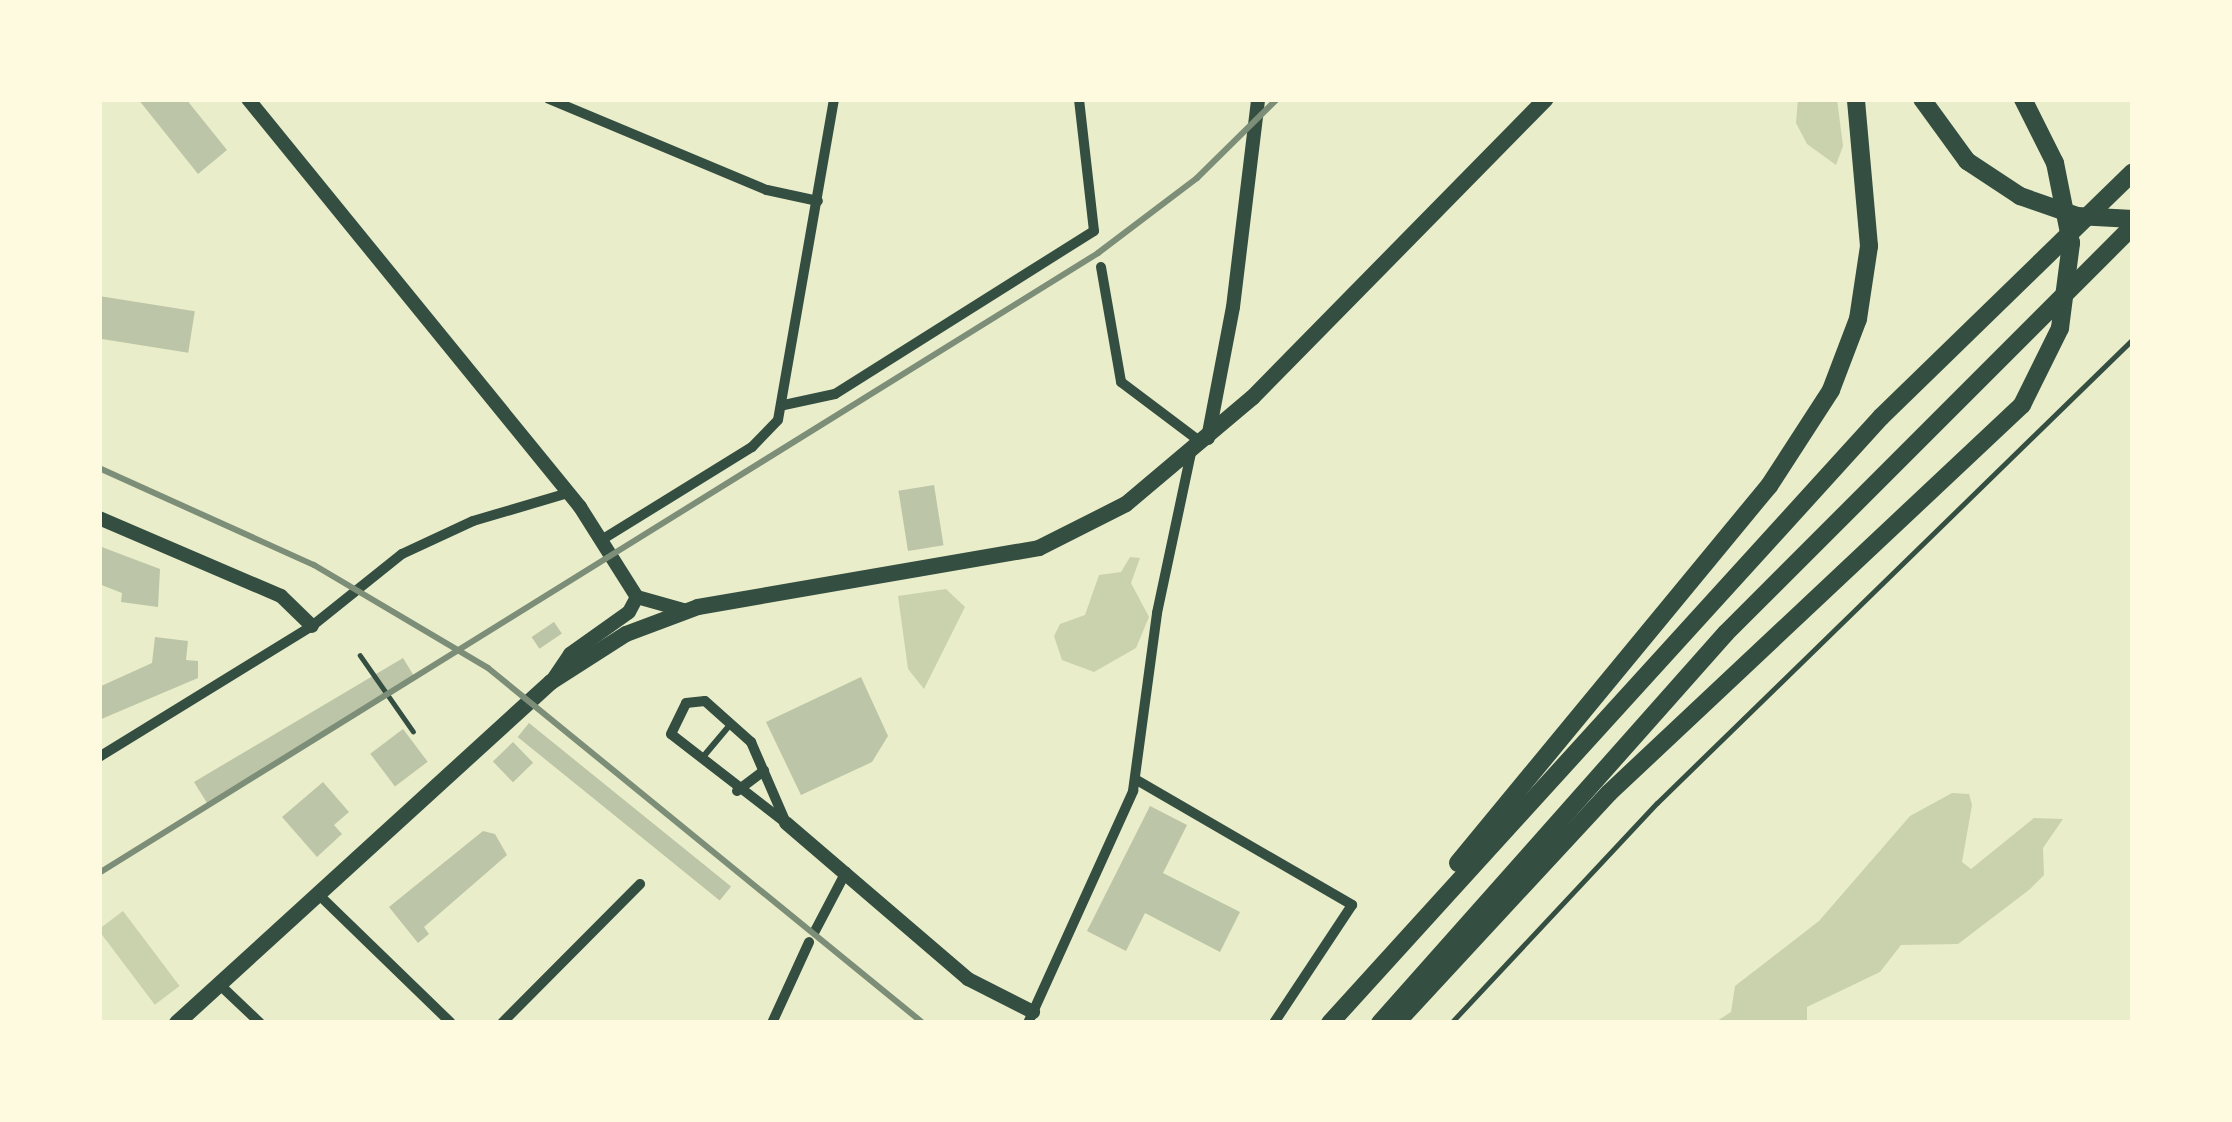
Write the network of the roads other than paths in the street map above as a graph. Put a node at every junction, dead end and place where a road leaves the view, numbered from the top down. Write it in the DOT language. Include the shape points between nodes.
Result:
graph roads {
  1 [pos="248,99"];
  2 [pos="549,99"];
  3 [pos="834,99"];
  4 [pos="1079,99"];
  5 [pos="1258,99"];
  6 [pos="1546,99"];
  7 [pos="1922,99"];
  8 [pos="2024,99"];
  9 [pos="1856,106"];
  10 [pos="2133,172"];
  11 [pos="818,201"];
  12 [pos="2133,223"];
  13 [pos="1101,267"];
  14 [pos="784,405"];
  15 [pos="1200,445"];
  16 [pos="568,493"];
  17 [pos="99,518"];
  18 [pos="603,539"];
  19 [pos="637,597"];
  20 [pos="686,611"];
  21 [pos="312,626"];
  22 [pos="551,682"];
  23 [pos="731,723"];
  24 [pos="99,757"];
  25 [pos="700,760"];
  26 [pos="764,771"];
  27 [pos="1135,779"];
  28 [pos="737,791"];
  29 [pos="787,823"];
  30 [pos="846,872"];
  31 [pos="640,884"];
  32 [pos="318,894"];
  33 [pos="220,985"];
  34 [pos="1031,1017"];
  35 [pos="1333,1020"];
  36 [pos="177,1023"];
  37 [pos="260,1023"];
  38 [pos="451,1023"];
  39 [pos="502,1023"];
  40 [pos="772,1023"];
  41 [pos="1274,1023"];
  42 [pos="1379,1023"];
  43 [pos="1396,1023"];
  1 -- 16 [label="street"];
  2 -- 11 [label="street" via="767,190"];
  3 -- 11 [label="street"];
  4 -- 14 [label="street" via="1094,231 836,394"];
  5 -- 15 [label="street" via="1233,307"];
  6 -- 15 [label="main road"];
  7 -- 12 [label="highway" via="1967,161 2020,196"];
  8 -- 43 [label="highway" via="2055,163 2071,243 2060,328 2022,405 1609,793"];
  9 -- 35 [label="highway" via="1865,284 1846,356 1821,407 1769,486"];
  10 -- 35 [label="highway" via="1810,494"];
  11 -- 14 [label="street"];
  12 -- 42 [label="highway" via="1835,519"];
  13 -- 15 [label="street" via="1121,382"];
  14 -- 18 [label="street" via="752,447"];
  15 -- 20 [label="main road" via="1096,524 1040,548"];
  15 -- 27 [label="street" via="1157,614"];
  16 -- 18 [label="street"];
  16 -- 21 [label="street" via="473,521 402,554"];
  17 -- 21 [label="street" via="281,596"];
  18 -- 19 [label="street"];
  19 -- 20 [label="street"];
  19 -- 22 [label="street" via="629,612 570,654"];
  20 -- 22 [label="main road" via="626,634"];
  21 -- 24 [label="street"];
  22 -- 32 [label="main road"];
  23 -- 25 [label="lane"];
  23 -- 25 [label="street" via="694,700 671,722 671,734"];
  23 -- 26 [label="street"];
  25 -- 28 [label="street"];
  26 -- 28 [label="street"];
  26 -- 29 [label="street"];
  27 -- 34 [label="street" via="1112,849"];
  27 -- 41 [label="street" via="1352,905"];
  28 -- 29 [label="street"];
  29 -- 30 [label="street"];
  30 -- 34 [label="street" via="968,979"];
  30 -- 40 [label="street"];
  31 -- 39 [label="street"];
  32 -- 33 [label="main road"];
  32 -- 38 [label="street"];
  33 -- 36 [label="main road"];
  33 -- 37 [label="street"];
}
